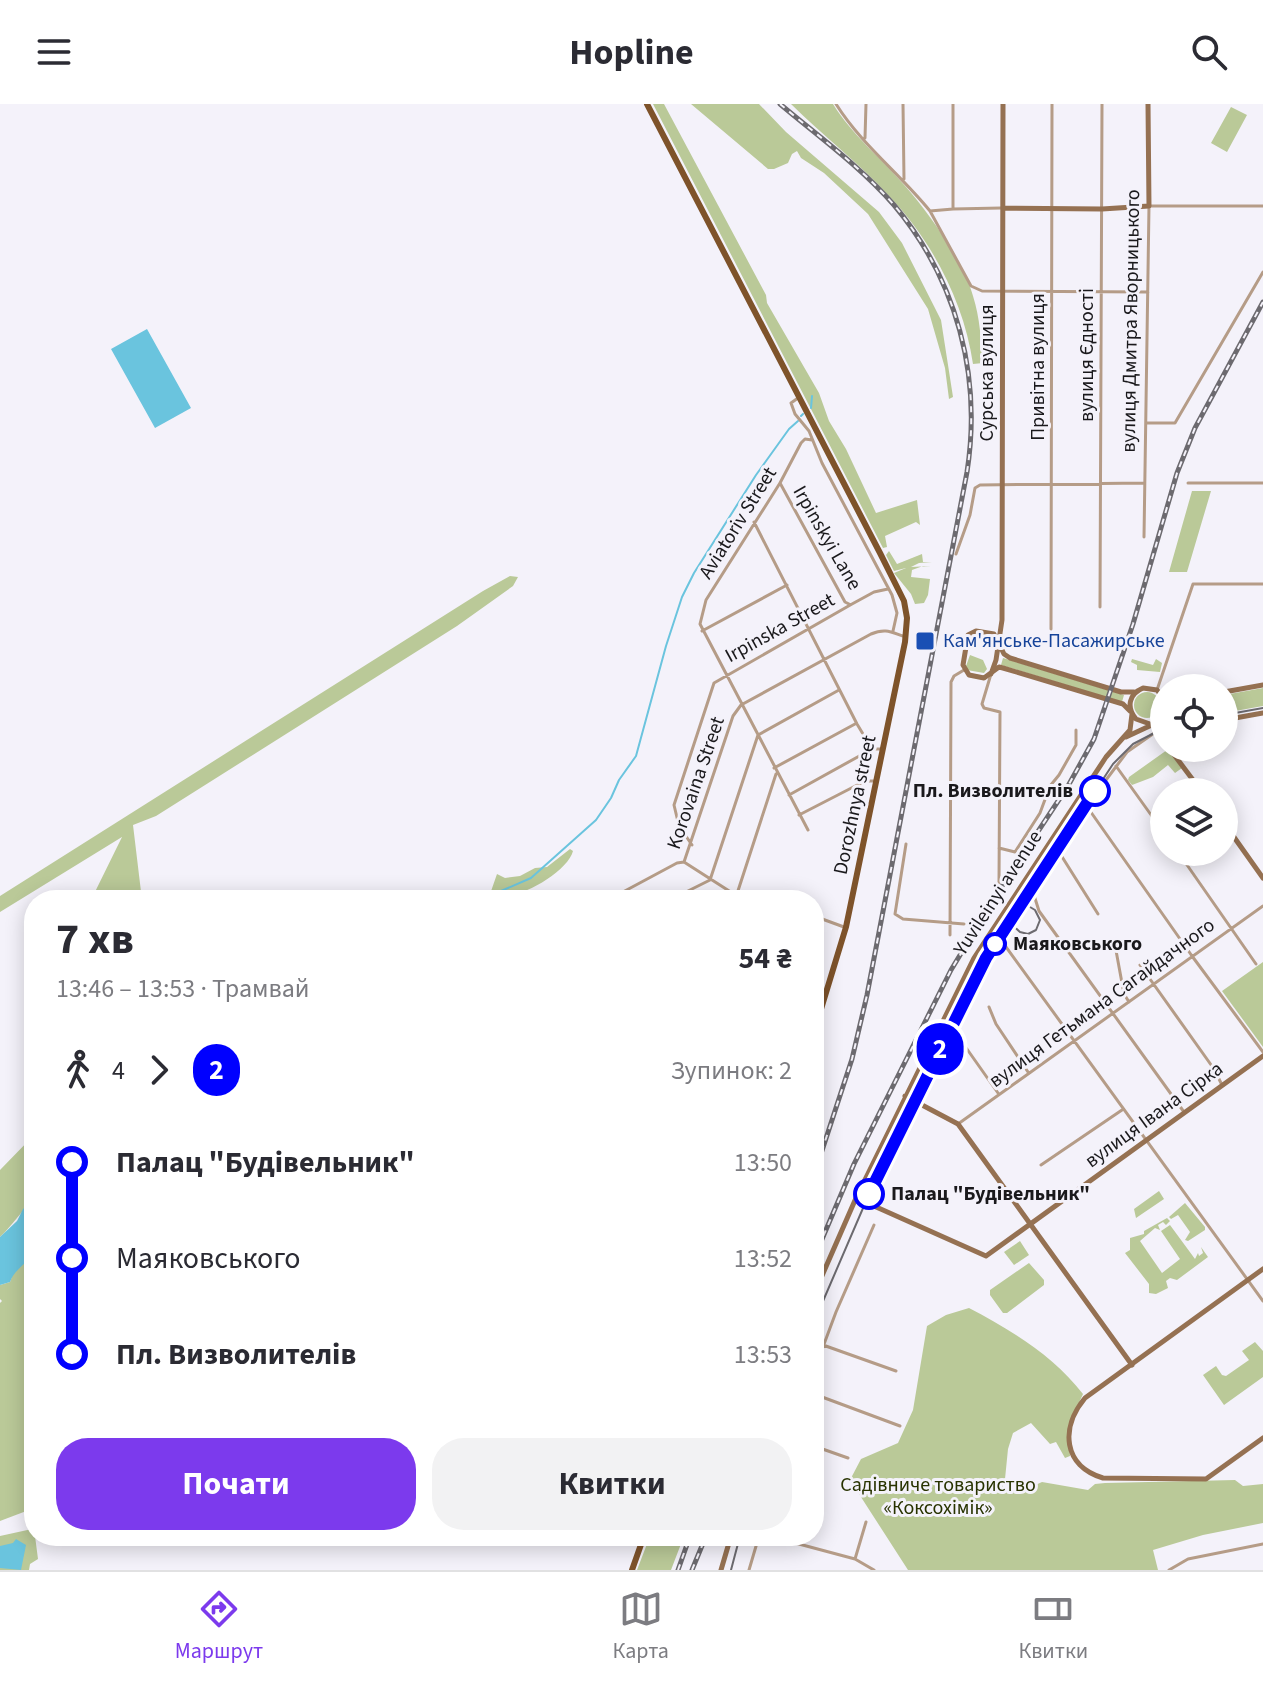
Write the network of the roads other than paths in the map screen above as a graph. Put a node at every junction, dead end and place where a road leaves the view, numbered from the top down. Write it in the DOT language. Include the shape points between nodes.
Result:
graph roads {
  1 [pos="647,104"];
  2 [pos="836,104"];
  3 [pos="866,104"];
  4 [pos="903,104"];
  5 [pos="953,104"];
  6 [pos="1003,104"];
  7 [pos="1052,104"];
  8 [pos="1102,104"];
  9 [pos="1148,104"];
  10 [pos="865,138"];
  11 [pos="904,179"];
  12 [pos="1149,206"];
  13 [pos="1263,206"];
  14 [pos="1003,208"];
  15 [pos="1052,208"];
  16 [pos="953,209"];
  17 [pos="1102,209"];
  18 [pos="930,211"];
  19 [pos="1263,272"];
  20 [pos="1003,291"];
  21 [pos="1053,292"];
  22 [pos="1148,292"];
  23 [pos="1101,293"];
  24 [pos="799,397"];
  25 [pos="1147,423"];
  26 [pos="812,440"];
  27 [pos="1002,482"];
  28 [pos="1051,482"];
  29 [pos="780,483"];
  30 [pos="1145,483"];
  31 [pos="1188,483"];
  32 [pos="1263,483"];
  33 [pos="1100,485"];
  34 [pos="754,522"];
  35 [pos="1144,537"];
  36 [pos="956,554"];
  37 [pos="1263,584"];
  38 [pos="787,585"];
  39 [pos="888,589"];
  40 [pos="845,602"];
  41 [pos="852,604"];
  42 [pos="1100,607"];
  43 [pos="844,609"];
  44 [pos="808,628"];
  45 [pos="1051,629"];
  46 [pos="702,631"];
  47 [pos="893,631"];
  48 [pos="906,637"];
  49 [pos="999,641"];
  50 [pos="824,660"];
  51 [pos="996,660"];
  52 [pos="1000,667"];
  53 [pos="964,670"];
  54 [pos="991,674"];
  55 [pos="1162,674"];
  56 [pos="726,675"];
  57 [pos="1263,685"];
  58 [pos="1150,689"];
  59 [pos="1238,689"];
  60 [pos="839,690"];
  61 [pos="1134,692"];
  62 [pos="741,705"];
  63 [pos="1131,712"];
  64 [pos="1263,713"];
  65 [pos="1238,717"];
  66 [pos="1141,722"];
  67 [pos="1150,722"];
  68 [pos="857,724"];
  69 [pos="1150,724"];
  70 [pos="1150,726"];
  71 [pos="1076,730"];
  72 [pos="758,735"];
  73 [pos="1150,736"];
  74 [pos="1125,738"];
  75 [pos="884,748"];
  76 [pos="872,749"];
  77 [pos="1116,766"];
  78 [pos="775,769"];
  79 [pos="877,782"];
  80 [pos="789,795"];
  81 [pos="1088,808"];
  82 [pos="1150,813"];
  83 [pos="799,815"];
  84 [pos="808,830"];
  85 [pos="1238,843"];
  86 [pos="906,844"];
  87 [pos="692,845"];
  88 [pos="999,848"];
  89 [pos="1059,852"];
  90 [pos="684,862"];
  91 [pos="1188,866"];
  92 [pos="1263,878"];
  93 [pos="710,880"];
  94 [pos="999,884"];
  95 [pos="627,890"];
  96 [pos="690,890"];
  97 [pos="723,890"];
  98 [pos="737,890"];
  99 [pos="1033,892"];
  100 [pos="1263,906"];
  101 [pos="1098,914"];
  102 [pos="824,919"];
  103 [pos="949,922"];
  104 [pos="964,924"];
  105 [pos="846,927"];
  106 [pos="1232,928"];
  107 [pos="993,929"];
  108 [pos="950,935"];
  109 [pos="1002,938"];
  110 [pos="1115,945"];
  111 [pos="1192,956"];
  112 [pos="1256,964"];
  113 [pos="1140,965"];
  114 [pos="1154,984"];
  115 [pos="824,999"];
  116 [pos="1129,1002"];
  117 [pos="989,1007"];
  118 [pos="1113,1014"];
  119 [pos="1074,1041"];
  120 [pos="1263,1054"];
  121 [pos="1029,1072"];
  122 [pos="1222,1085"];
  123 [pos="998,1093"];
  124 [pos="905,1096"];
  125 [pos="1122,1110"];
  126 [pos="1184,1112"];
  127 [pos="958,1124"];
  128 [pos="1145,1142"];
  129 [pos="1041,1165"];
  130 [pos="856,1198"];
  131 [pos="874,1225"];
  132 [pos="1031,1225"];
  133 [pos="1263,1269"];
  134 [pos="824,1271"];
  135 [pos="1247,1280"];
  136 [pos="1263,1301"];
  137 [pos="824,1343"];
  138 [pos="824,1345"];
  139 [pos="1132,1365"];
  140 [pos="896,1371"];
  141 [pos="824,1398"];
  142 [pos="900,1426"];
  143 [pos="1263,1438"];
  144 [pos="824,1450"];
  145 [pos="848,1458"];
  146 [pos="866,1522"];
  147 [pos="1263,1544"];
  148 [pos="640,1546"];
  149 [pos="728,1546"];
  150 [pos="756,1546"];
  151 [pos="806,1546"];
  152 [pos="855,1559"];
  153 [pos="632,1570"];
  154 [pos="721,1570"];
  155 [pos="749,1570"];
  156 [pos="874,1570"];
  157 [pos="1169,1570"];
  1 -- 24 [label="main road, Dorozhnya street"];
  2 -- 10 [label="street"];
  3 -- 10 [label="street"];
  4 -- 11 [label="street"];
  5 -- 16 [label="street"];
  6 -- 14 [label="street, Сурська вулиця"];
  7 -- 15 [label="street, Привітна вулиця"];
  8 -- 17 [label="street, вулиця Єдності"];
  9 -- 12 [label="street, вулиця Дмитра Яворницького"];
  10 -- 11 [label="street"];
  11 -- 18 [label="street"];
  12 -- 13 [label="street"];
  12 -- 17 [label="street"];
  12 -- 22 [label="street, вулиця Дмитра Яворницького"];
  14 -- 15 [label="street"];
  14 -- 16 [label="street"];
  14 -- 20 [label="street, Сурська вулиця"];
  15 -- 17 [label="street"];
  15 -- 21 [label="street, Привітна вулиця"];
  16 -- 18 [label="street"];
  17 -- 23 [label="street, вулиця Єдності"];
  18 -- 20 [label="street" via="971,286"];
  19 -- 25 [label="street" via="1175,423"];
  20 -- 21 [label="street"];
  20 -- 27 [label="street, Сурська вулиця"];
  21 -- 23 [label="street"];
  21 -- 28 [label="street, Привітна вулиця"];
  22 -- 23 [label="street"];
  22 -- 25 [label="street, вулиця Дмитра Яворницького"];
  23 -- 33 [label="street, вулиця Єдності"];
  24 -- 26 [label="street" via="791,403 793,411"];
  24 -- 48 [label="main road, Dorozhnya street" via="895,583 906,609"];
  25 -- 30 [label="street, вулиця Дмитра Яворницького"];
  26 -- 29 [label="street, Aviatoriv Street" via="801,443"];
  26 -- 39 [label="street"];
  27 -- 28 [label="street"];
  27 -- 36 [label="street" via="975,488"];
  27 -- 49 [label="street, Сурська вулиця"];
  28 -- 33 [label="street"];
  28 -- 45 [label="street, Привітна вулиця"];
  29 -- 34 [label="street, Aviatoriv Street"];
  29 -- 40 [label="street, Irpinskyi Lane"];
  30 -- 33 [label="street"];
  30 -- 35 [label="street, вулиця Дмитра Яворницького"];
  31 -- 32 [label="street"];
  33 -- 42 [label="street, вулиця Єдності"];
  34 -- 38 [label="street"];
  34 -- 46 [label="street, Aviatoriv Street" via="706,600"];
  37 -- 55 [label="street" via="1193,584"];
  38 -- 44 [label="street"];
  38 -- 46 [label="street"];
  39 -- 41 [label="street, Irpinska Street"];
  39 -- 47 [label="street" via="897,613"];
  40 -- 41 [label="street, Irpinskyi Lane"];
  40 -- 43 [label="street"];
  41 -- 43 [label="street, Irpinska Street"];
  43 -- 44 [label="street, Irpinska Street"];
  44 -- 50 [label="street"];
  44 -- 56 [label="street, Irpinska Street"];
  46 -- 56 [label="street"];
  47 -- 48 [label="street"];
  47 -- 50 [label="street, Korovaina Street" via="871,634"];
  48 -- 75 [label="main road, Dorozhnya street"];
  49 -- 51 [label="street"];
  49 -- 53 [label="street" via="989,633 971,632"];
  49 -- 61 [label="street" via="1010,658 1126,694"];
  50 -- 60 [label="street"];
  50 -- 62 [label="street, Korovaina Street"];
  51 -- 52 [label="street"];
  51 -- 54 [label="street"];
  52 -- 54 [label="street"];
  52 -- 63 [label="street" via="1123,704"];
  53 -- 54 [label="street" via="979,678"];
  53 -- 103 [label="street" via="951,682"];
  54 -- 88 [label="street" via="982,704 1000,712"];
  56 -- 62 [label="street"];
  56 -- 87 [label="street, Irpinska Street" via="712,687 674,805 679,826"];
  57 -- 59 [label="street"];
  58 -- 61 [label="street"];
  60 -- 68 [label="street"];
  60 -- 72 [label="street"];
  61 -- 63 [label="street"];
  62 -- 72 [label="street"];
  62 -- 87 [label="street, Korovaina Street"];
  63 -- 66 [label="street"];
  63 -- 74 [label="street"];
  64 -- 65 [label="street"];
  66 -- 67 [label="street"];
  66 -- 69 [label="street"];
  68 -- 76 [label="street"];
  68 -- 78 [label="street"];
  70 -- 74 [label="street"];
  71 -- 88 [label="street" via="1076,745 1015,852"];
  72 -- 78 [label="street"];
  72 -- 93 [label="street"];
  73 -- 77 [label="street"];
  74 -- 107 [label="street, Yuvileinyi avenue" via="1106,757"];
  75 -- 76 [label="street"];
  75 -- 79 [label="main road, Dorozhnya street"];
  76 -- 80 [label="street"];
  77 -- 81 [label="street"];
  77 -- 82 [label="street"];
  78 -- 80 [label="street"];
  78 -- 98 [label="street"];
  79 -- 83 [label="street" via="865,781"];
  79 -- 105 [label="main road, Dorozhnya street"];
  80 -- 83 [label="street"];
  81 -- 89 [label="street"];
  81 -- 111 [label="street"];
  83 -- 84 [label="street"];
  85 -- 92 [label="street"];
  86 -- 103 [label="street" via="895,914"];
  87 -- 90 [label="street, Korovaina Street"];
  88 -- 94 [label="street"];
  89 -- 99 [label="street"];
  89 -- 101 [label="street"];
  90 -- 93 [label="street"];
  90 -- 95 [label="street, Korovaina Street"];
  91 -- 106 [label="street"];
  93 -- 96 [label="street"];
  93 -- 97 [label="street"];
  99 -- 109 [label="street"];
  99 -- 118 [label="street" via="1039,911"];
  100 -- 106 [label="street, вулиця Гетьмана Сагайдачного"];
  102 -- 105 [label="street"];
  103 -- 104 [label="street"];
  103 -- 108 [label="street"];
  105 -- 115 [label="main road, Dorozhnya street"];
  106 -- 111 [label="street, вулиця Гетьмана Сагайдачного"];
  106 -- 112 [label="street"];
  107 -- 109 [label="street"];
  107 -- 124 [label="street, Yuvileinyi avenue"];
  109 -- 119 [label="street"];
  109 -- 123 [label="street" via="951,1036 962,1042"];
  110 -- 116 [label="street"];
  111 -- 114 [label="street, вулиця Гетьмана Сагайдачного"];
  111 -- 120 [label="street"];
  113 -- 114 [label="street"];
  114 -- 116 [label="street, вулиця Гетьмана Сагайдачного"];
  114 -- 122 [label="street"];
  116 -- 118 [label="street, вулиця Гетьмана Сагайдачного"];
  117 -- 121 [label="street"];
  118 -- 119 [label="street, вулиця Гетьмана Сагайдачного"];
  118 -- 126 [label="street"];
  119 -- 121 [label="street, вулиця Гетьмана Сагайдачного"];
  119 -- 125 [label="street"];
  120 -- 122 [label="street, вулиця Івана Сірка"];
  121 -- 123 [label="street, вулиця Гетьмана Сагайдачного"];
  122 -- 126 [label="street, вулиця Івана Сірка"];
  123 -- 127 [label="street, вулиця Гетьмана Сагайдачного"];
  124 -- 127 [label="street"];
  124 -- 130 [label="street, Yuvileinyi avenue"];
  125 -- 128 [label="street"];
  125 -- 129 [label="street"];
  126 -- 128 [label="street, вулиця Івана Сірка"];
  127 -- 132 [label="street"];
  128 -- 132 [label="street, вулиця Івана Сірка"];
  128 -- 135 [label="street"];
  130 -- 132 [label="street, вулиця Івана Сірка" via="986,1256"];
  130 -- 134 [label="street, Yuvileinyi avenue"];
  131 -- 137 [label="street"];
  132 -- 139 [label="street"];
  133 -- 135 [label="street"];
  135 -- 136 [label="street"];
  135 -- 139 [label="street"];
  138 -- 140 [label="street"];
  139 -- 143 [label="street" via="1089,1395 1073,1417 1070,1449 1081,1468 1103,1478 1206,1479"];
  141 -- 142 [label="street"];
  144 -- 145 [label="street"];
  146 -- 152 [label="street"];
  147 -- 157 [label="street" via="1188,1559"];
  148 -- 153 [label="main road"];
  149 -- 154 [label="street"];
  150 -- 155 [label="street"];
  151 -- 152 [label="street"];
  152 -- 156 [label="street"];
}
